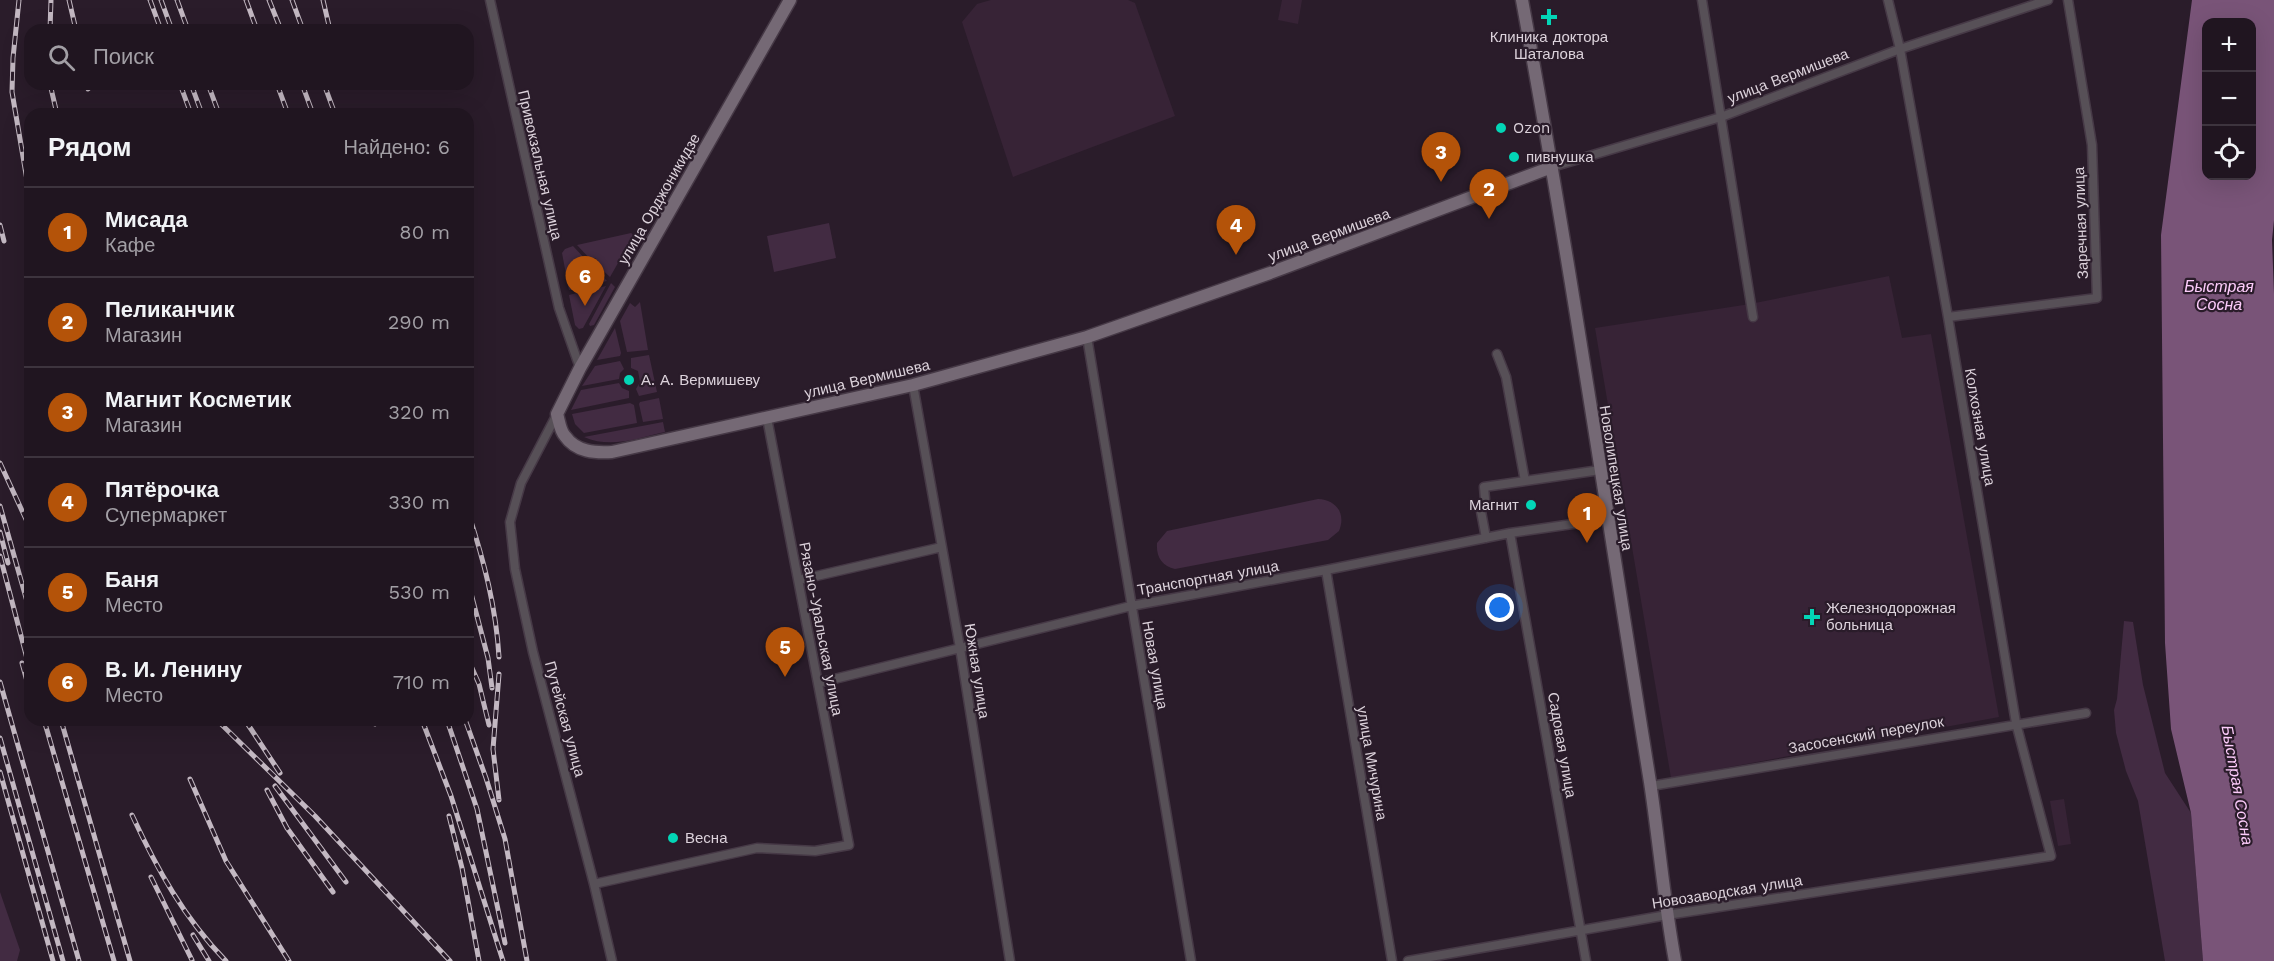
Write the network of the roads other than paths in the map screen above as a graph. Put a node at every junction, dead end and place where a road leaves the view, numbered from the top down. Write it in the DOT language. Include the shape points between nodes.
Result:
graph roads {
  1 [pos="490,0"];
  2 [pos="790,0"];
  3 [pos="1522,0"];
  4 [pos="1702,0"];
  5 [pos="1888,0"];
  6 [pos="2048,0"];
  7 [pos="2068,0"];
  8 [pos="1900,49"];
  9 [pos="1720,117"];
  10 [pos="1552,167"];
  11 [pos="1753,316"];
  12 [pos="1948,317"];
  13 [pos="1087,337"];
  14 [pos="1497,354"];
  15 [pos="580,368"];
  16 [pos="913,385"];
  17 [pos="557,414"];
  18 [pos="767,418"];
  19 [pos="1600,470"];
  20 [pos="1525,481"];
  21 [pos="1607,519"];
  22 [pos="1510,533"];
  23 [pos="1486,538"];
  24 [pos="942,547"];
  25 [pos="1326,570"];
  26 [pos="799,580"];
  27 [pos="1131,606"];
  28 [pos="960,648"];
  29 [pos="818,683"];
  30 [pos="2086,713"];
  31 [pos="2016,723"];
  32 [pos="1651,786"];
  33 [pos="2051,856"];
  34 [pos="594,884"];
  35 [pos="1667,915"];
  36 [pos="1581,930"];
  37 [pos="612,961"];
  38 [pos="1010,961"];
  39 [pos="1191,961"];
  40 [pos="1392,961"];
  41 [pos="1408,961"];
  42 [pos="1586,961"];
  43 [pos="1675,961"];
  1 -- 15 [label="street, Привокзальная улица" via="558,308"];
  2 -- 15 [label="street, улица Орджоникидзе"];
  3 -- 10 [label="street, Новолипецкая улица"];
  4 -- 9 [label="street"];
  5 -- 8 [label="street, Колхозная улица"];
  6 -- 8 [label="street, улица Вермишева"];
  7 -- 12 [label="street, Заречная улица" via="2092,145 2097,298"];
  8 -- 9 [label="street, улица Вермишева"];
  8 -- 12 [label="street, Колхозная улица"];
  9 -- 10 [label="street, улица Вермишева"];
  9 -- 11 [label="street"];
  10 -- 13 [label="street, улица Вермишева"];
  10 -- 19 [label="street, Новолипецкая улица"];
  12 -- 31 [label="street, Колхозная улица"];
  13 -- 16 [label="street, улица Вермишева"];
  13 -- 27 [label="street, Новая улица"];
  14 -- 20 [label="street" via="1506,376"];
  15 -- 17 [label="street, улица Орджоникидзе"];
  16 -- 18 [label="street, улица Вермишева"];
  16 -- 24 [label="street, Южная улица"];
  17 -- 18 [label="street, улица Вермишева" via="564,436 579,449 595,453"];
  17 -- 34 [label="street, Путейская улица" via="521,483 510,522 515,569 533,652"];
  18 -- 26 [label="street, Рязано-Уральская улица"];
  19 -- 20 [label="street"];
  19 -- 21 [label="street, Новолипецкая улица"];
  20 -- 23 [label="street" via="1484,487 1485,499 1480,506"];
  21 -- 22 [label="street, Транспортная улица"];
  21 -- 32 [label="street, Новолипецкая улица"];
  22 -- 23 [label="street, Транспортная улица"];
  22 -- 36 [label="street, Садовая улица"];
  23 -- 25 [label="street, Транспортная улица"];
  24 -- 26 [label="street"];
  24 -- 28 [label="street, Южная улица"];
  25 -- 27 [label="street, Транспортная улица"];
  25 -- 40 [label="street, улица Мичурина"];
  26 -- 29 [label="street, Рязано-Уральская улица"];
  27 -- 28 [label="street, Транспортная улица"];
  27 -- 39 [label="street, Новая улица"];
  28 -- 29 [label="street, Транспортная улица"];
  28 -- 38 [label="street, Южная улица"];
  29 -- 34 [label="street, Рязано-Уральская улица" via="849,845 815,851 757,848"];
  30 -- 31 [label="street, Засосенский переулок"];
  31 -- 32 [label="street, Засосенский переулок"];
  31 -- 33 [label="street, Колхозная улица"];
  32 -- 35 [label="street, Новолипецкая улица"];
  33 -- 35 [label="street, Новозаводская улица"];
  34 -- 37 [label="street, Путейская улица"];
  35 -- 36 [label="street, Новозаводская улица"];
  35 -- 43 [label="street, Новолипецкая улица"];
  36 -- 41 [label="street, Новозаводская улица"];
  36 -- 42 [label="street, Садовая улица"];
}
